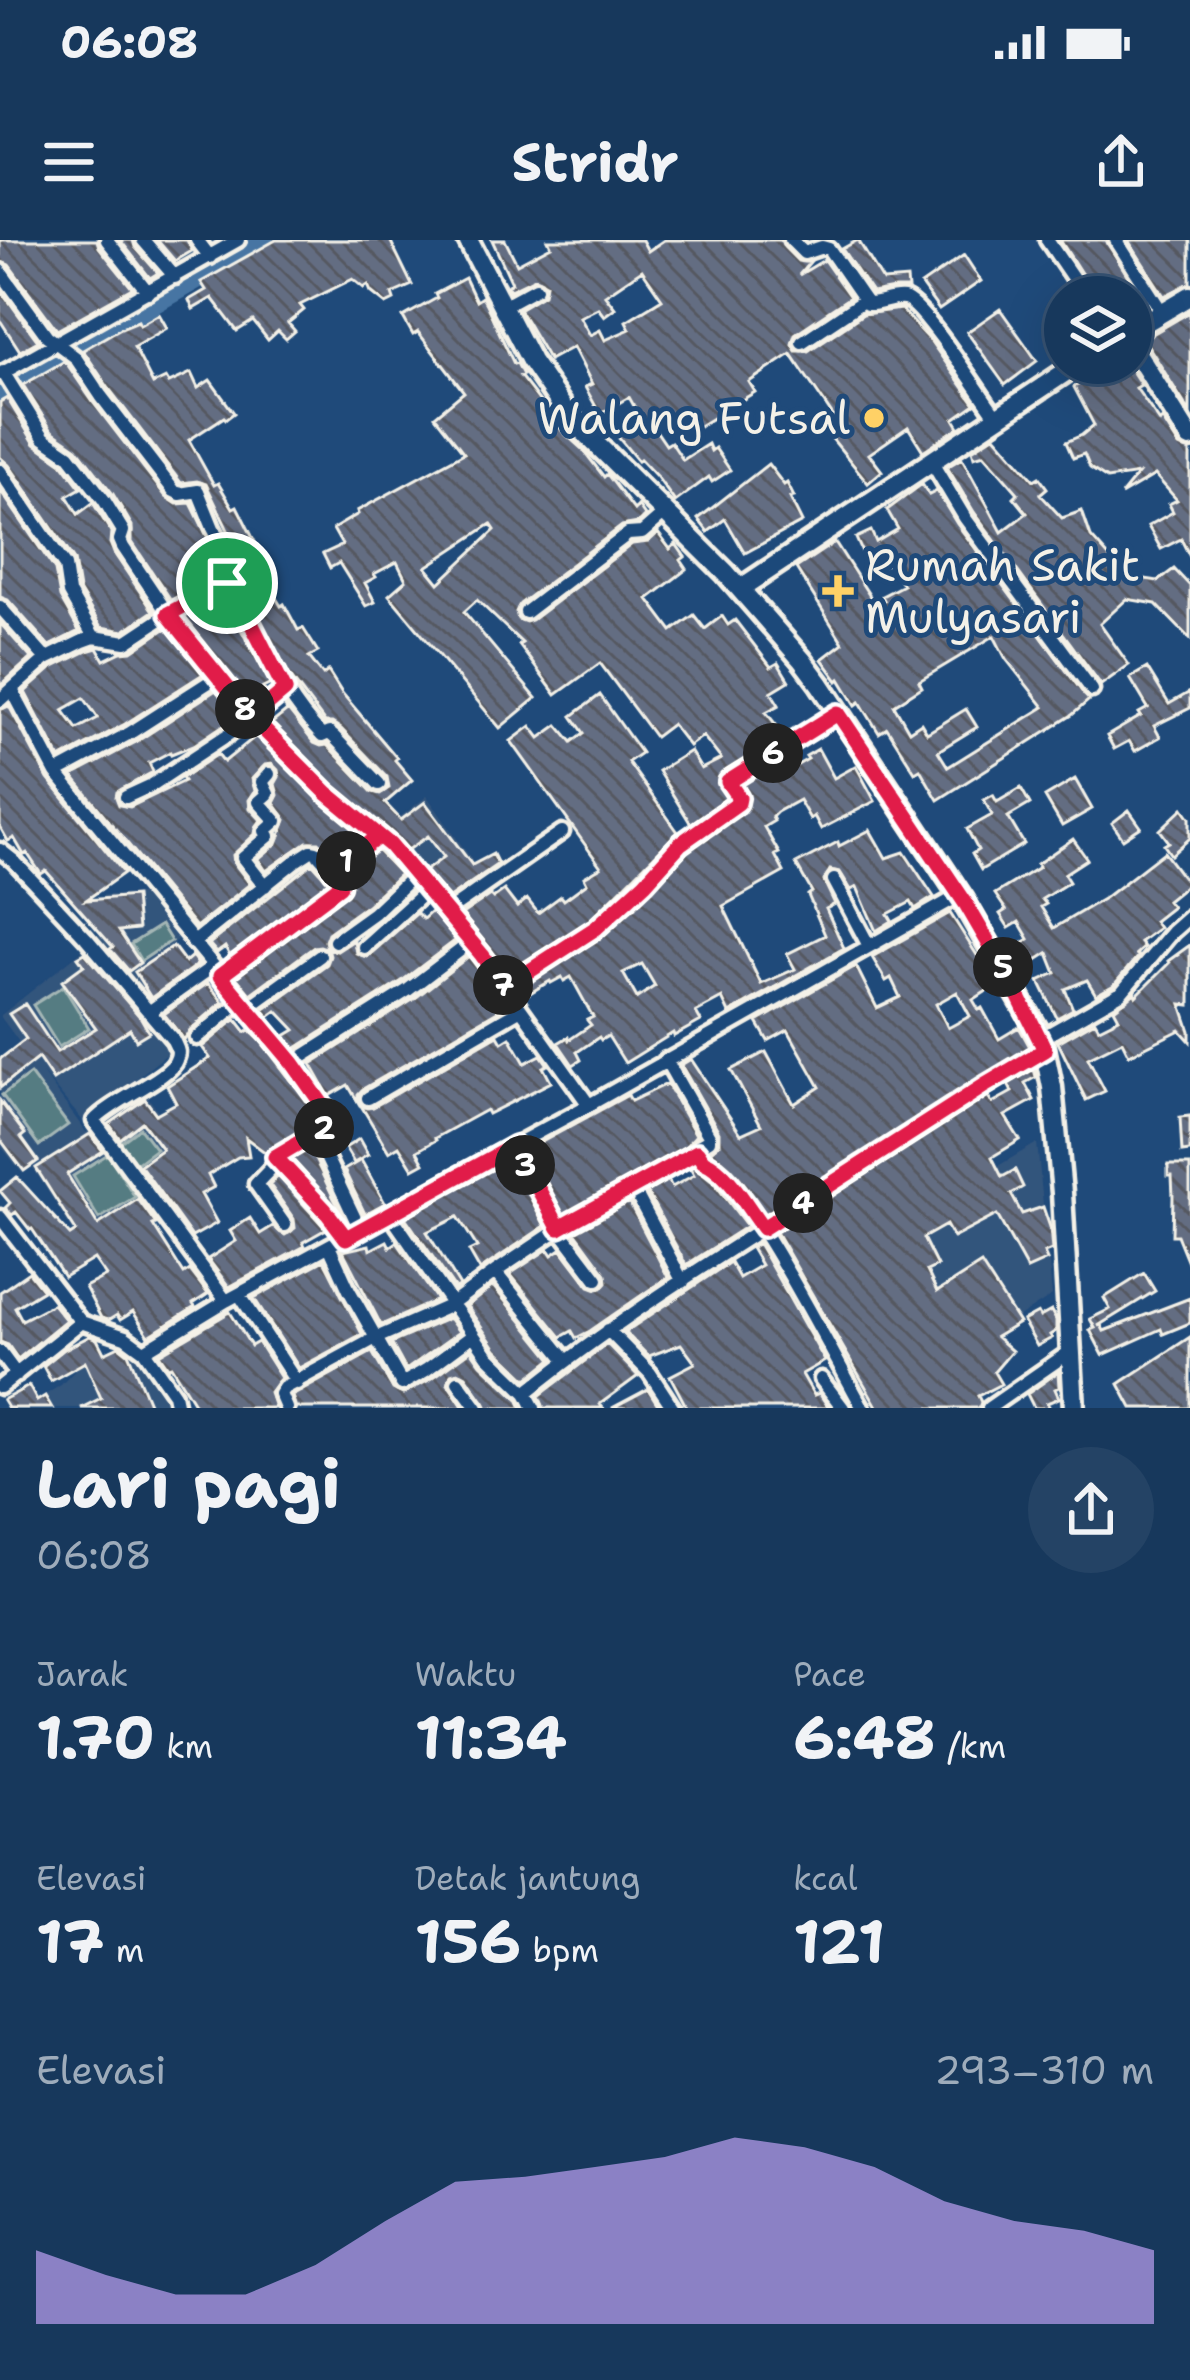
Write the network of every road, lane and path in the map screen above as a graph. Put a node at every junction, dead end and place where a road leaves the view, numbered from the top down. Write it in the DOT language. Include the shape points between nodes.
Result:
graph roads {
  1 [pos="107,240"];
  2 [pos="143,240"];
  3 [pos="197,240"];
  4 [pos="238,240"];
  5 [pos="468,240"];
  6 [pos="791,240"];
  7 [pos="1047,240"];
  8 [pos="1116,240"];
  9 [pos="210,256"];
  10 [pos="0,271"];
  11 [pos="1072,276"];
  12 [pos="175,277"];
  13 [pos="536,288"];
  14 [pos="148,292"];
  15 [pos="1190,296"];
  16 [pos="863,301"];
  17 [pos="503,306"];
  18 [pos="1162,313"];
  19 [pos="1152,319"];
  20 [pos="802,342"];
  21 [pos="59,344"];
  22 [pos="3,374"];
  23 [pos="1152,377"];
  24 [pos="1047,384"];
  25 [pos="998,417"];
  26 [pos="1190,438"];
  27 [pos="931,461"];
  28 [pos="0,471"];
  29 [pos="666,512"];
  30 [pos="227,583"];
  31 [pos="740,589"];
  32 [pos="0,607"];
  33 [pos="526,612"];
  34 [pos="168,614"];
  35 [pos="94,637"];
  36 [pos="46,659"];
  37 [pos="218,677"];
  38 [pos="12,690"];
  39 [pos="285,690"];
  40 [pos="1092,690"];
  41 [pos="0,700"];
  42 [pos="838,713"];
  43 [pos="252,718"];
  44 [pos="56,773"];
  45 [pos="268,774"];
  46 [pos="379,784"];
  47 [pos="126,797"];
  48 [pos="562,832"];
  49 [pos="379,836"];
  50 [pos="0,850"];
  51 [pos="333,871"];
  52 [pos="415,874"];
  53 [pos="834,880"];
  54 [pos="265,886"];
  55 [pos="428,890"];
  56 [pos="960,895"];
  57 [pos="447,912"];
  58 [pos="1190,916"];
  59 [pos="335,941"];
  60 [pos="193,943"];
  61 [pos="471,943"];
  62 [pos="869,946"];
  63 [pos="364,947"];
  64 [pos="320,956"];
  65 [pos="216,971"];
  66 [pos="505,987"];
  67 [pos="244,1004"];
  68 [pos="521,1009"];
  69 [pos="149,1012"];
  70 [pos="197,1038"];
  71 [pos="1043,1044"];
  72 [pos="666,1060"];
  73 [pos="293,1063"];
  74 [pos="368,1098"];
  75 [pos="589,1105"];
  76 [pos="515,1145"];
  77 [pos="697,1152"];
  78 [pos="325,1155"];
  79 [pos="278,1161"];
  80 [pos="633,1188"];
  81 [pos="390,1214"];
  82 [pos="0,1217"];
  83 [pos="284,1225"];
  84 [pos="559,1228"];
  85 [pos="763,1228"];
  86 [pos="361,1229"];
  87 [pos="346,1238"];
  88 [pos="329,1246"];
  89 [pos="495,1272"];
  90 [pos="597,1279"];
  91 [pos="682,1282"];
  92 [pos="232,1297"];
  93 [pos="451,1305"];
  94 [pos="81,1322"];
  95 [pos="608,1330"];
  96 [pos="473,1335"];
  97 [pos="374,1340"];
  98 [pos="144,1351"];
  99 [pos="1071,1351"];
  100 [pos="0,1352"];
  101 [pos="566,1360"];
  102 [pos="16,1375"];
  103 [pos="821,1379"];
  104 [pos="458,1382"];
  105 [pos="297,1383"];
  106 [pos="0,1387"];
  107 [pos="526,1393"];
  108 [pos="177,1408"];
  109 [pos="286,1408"];
  110 [pos="477,1408"];
  111 [pos="534,1408"];
  112 [pos="673,1408"];
  113 [pos="843,1408"];
  114 [pos="862,1408"];
  115 [pos="989,1408"];
  116 [pos="1074,1408"];
  1 -- 14 [label="street"];
  2 -- 12 [label="street"];
  3 -- 9 [label="street"];
  4 -- 9 [label="street"];
  5 -- 17 [label="main road"];
  6 -- 16 [label="street" via="805,253 829,249"];
  7 -- 11 [label="street"];
  8 -- 18 [label="street"];
  9 -- 12 [label="street"];
  10 -- 21 [label="street"];
  12 -- 14 [label="street"];
  13 -- 17 [label="street"];
  14 -- 21 [label="street"];
  15 -- 18 [label="main road"];
  16 -- 20 [label="street"];
  16 -- 25 [label="street" via="908,300"];
  17 -- 29 [label="main road" via="571,418"];
  18 -- 19 [label="main road"];
  21 -- 22 [label="street"];
  21 -- 30 [label="street" via="174,490 199,492 237,571"];
  22 -- 34 [label="street" via="44,438 66,452 104,500 123,531 123,548"];
  23 -- 26 [label="main road"];
  24 -- 25 [label="main road"];
  25 -- 27 [label="main road"];
  27 -- 31 [label="main road"];
  27 -- 40 [label="street"];
  28 -- 35 [label="street" via="64,566"];
  29 -- 31 [label="main road"];
  29 -- 33 [label="street"];
  30 -- 34 [label="street"];
  30 -- 39 [label="street"];
  31 -- 42 [label="main road"];
  32 -- 36 [label="street"];
  34 -- 35 [label="street" via="126,642"];
  34 -- 37 [label="street"];
  35 -- 36 [label="street"];
  36 -- 38 [label="street"];
  37 -- 43 [label="street"];
  37 -- 44 [label="street"];
  38 -- 41 [label="street"];
  38 -- 44 [label="street"];
  39 -- 43 [label="street"];
  39 -- 46 [label="street" via="322,736 334,737"];
  42 -- 56 [label="main road"];
  42 -- 66 [label="street" via="728,782 738,803 680,844 596,928"];
  43 -- 47 [label="street"];
  43 -- 49 [label="street"];
  44 -- 60 [label="street"];
  45 -- 54 [label="street" via="268,794 259,802 276,821 243,858"];
  48 -- 57 [label="street"];
  49 -- 51 [label="street"];
  49 -- 52 [label="street"];
  50 -- 69 [label="street"];
  51 -- 54 [label="street" via="311,850"];
  51 -- 65 [label="street" via="340,886"];
  52 -- 55 [label="street"];
  52 -- 59 [label="street"];
  53 -- 62 [label="street"];
  54 -- 60 [label="street"];
  55 -- 57 [label="street"];
  55 -- 63 [label="street"];
  56 -- 62 [label="street"];
  56 -- 71 [label="main road"];
  57 -- 61 [label="street"];
  58 -- 71 [label="street" via="1121,993"];
  60 -- 65 [label="street"];
  61 -- 66 [label="street"];
  61 -- 73 [label="street"];
  62 -- 72 [label="street"];
  64 -- 67 [label="street"];
  65 -- 67 [label="street"];
  65 -- 69 [label="street"];
  66 -- 68 [label="street"];
  67 -- 70 [label="street"];
  67 -- 73 [label="street"];
  68 -- 74 [label="street"];
  68 -- 75 [label="street"];
  69 -- 92 [label="street" via="173,1040 176,1063 94,1121"];
  71 -- 85 [label="street"];
  71 -- 99 [label="main road"];
  72 -- 75 [label="street"];
  72 -- 77 [label="street" via="709,1136"];
  73 -- 79 [label="street" via="332,1122"];
  75 -- 76 [label="street"];
  76 -- 81 [label="street"];
  76 -- 84 [label="street"];
  77 -- 80 [label="street"];
  77 -- 85 [label="street"];
  78 -- 86 [label="street"];
  79 -- 83 [label="street" via="256,1184"];
  79 -- 87 [label="street"];
  80 -- 84 [label="street"];
  80 -- 91 [label="street"];
  81 -- 86 [label="street"];
  81 -- 93 [label="street"];
  82 -- 94 [label="street"];
  84 -- 89 [label="street"];
  84 -- 90 [label="street"];
  85 -- 91 [label="street"];
  85 -- 114 [label="street"];
  86 -- 87 [label="street"];
  87 -- 88 [label="street"];
  88 -- 92 [label="street"];
  88 -- 97 [label="street"];
  89 -- 93 [label="street"];
  89 -- 101 [label="street"];
  91 -- 95 [label="street"];
  92 -- 98 [label="street"];
  92 -- 105 [label="street"];
  93 -- 96 [label="street"];
  93 -- 97 [label="street"];
  94 -- 98 [label="street"];
  94 -- 102 [label="street"];
  95 -- 101 [label="street"];
  95 -- 112 [label="street"];
  96 -- 97 [label="street" via="401,1384"];
  96 -- 107 [label="street"];
  97 -- 105 [label="street"];
  98 -- 108 [label="street"];
  99 -- 115 [label="street"];
  99 -- 116 [label="main road"];
  100 -- 102 [label="street"];
  101 -- 107 [label="street"];
  102 -- 106 [label="street"];
  103 -- 113 [label="street"];
  104 -- 110 [label="street"];
  105 -- 109 [label="street" via="280,1391"];
  107 -- 111 [label="street"];
}
